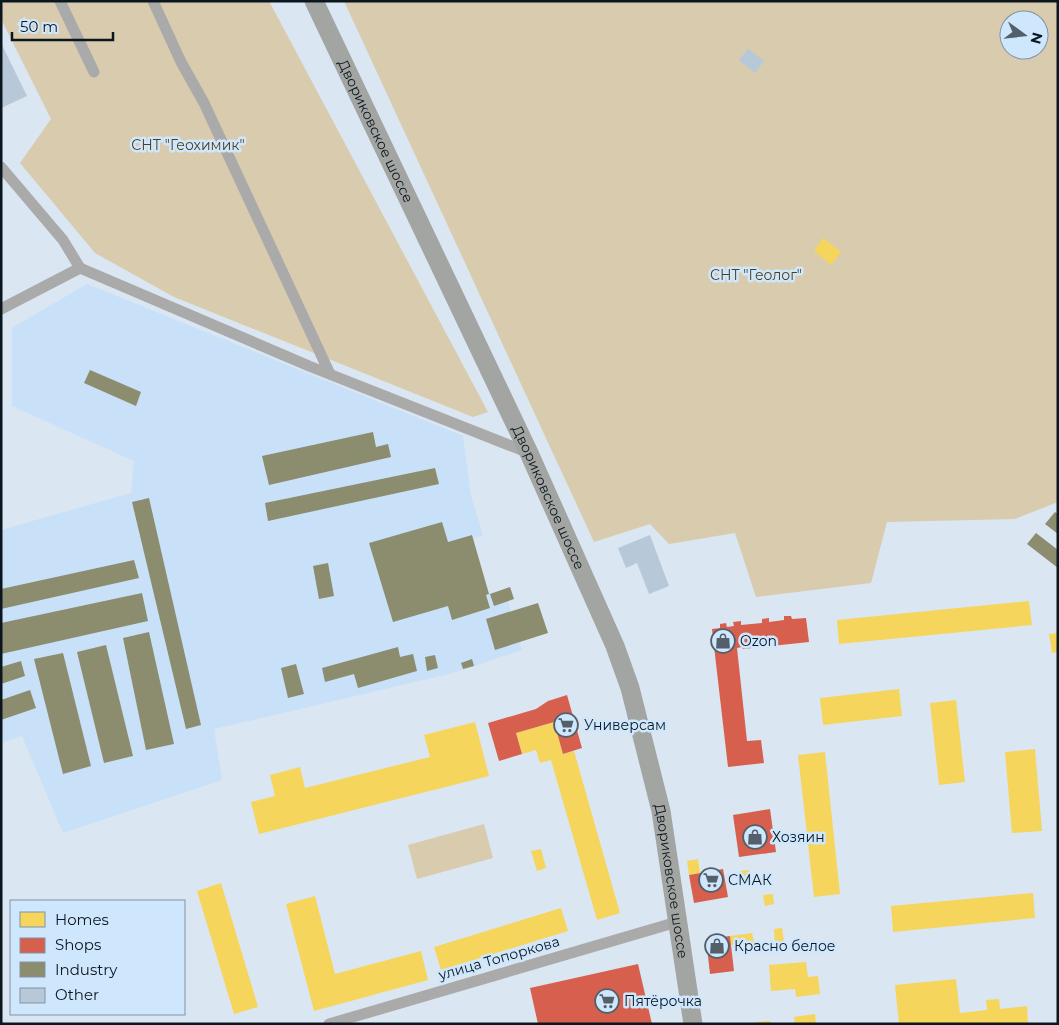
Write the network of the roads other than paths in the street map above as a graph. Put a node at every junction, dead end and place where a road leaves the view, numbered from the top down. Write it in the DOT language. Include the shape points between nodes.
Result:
graph roads {
  1 [pos="60,1"];
  2 [pos="153,1"];
  3 [pos="314,1"];
  4 [pos="94,72"];
  5 [pos="1,167"];
  6 [pos="80,268"];
  7 [pos="1,309"];
  8 [pos="330,374"];
  9 [pos="529,453"];
  10 [pos="677,922"];
  11 [pos="329,1024"];
  12 [pos="693,1024"];
  1 -- 4 [label="street"];
  2 -- 8 [label="street"];
  3 -- 9 [label="main road, Двориковское шоссе"];
  5 -- 6 [label="street" via="63,240"];
  6 -- 7 [label="street"];
  6 -- 8 [label="street"];
  8 -- 9 [label="street"];
  9 -- 10 [label="main road, Двориковское шоссе" via="597,603 630,688 661,810"];
  10 -- 11 [label="street, улица Топоркова"];
  10 -- 12 [label="main road, Двориковское шоссе"];
}
